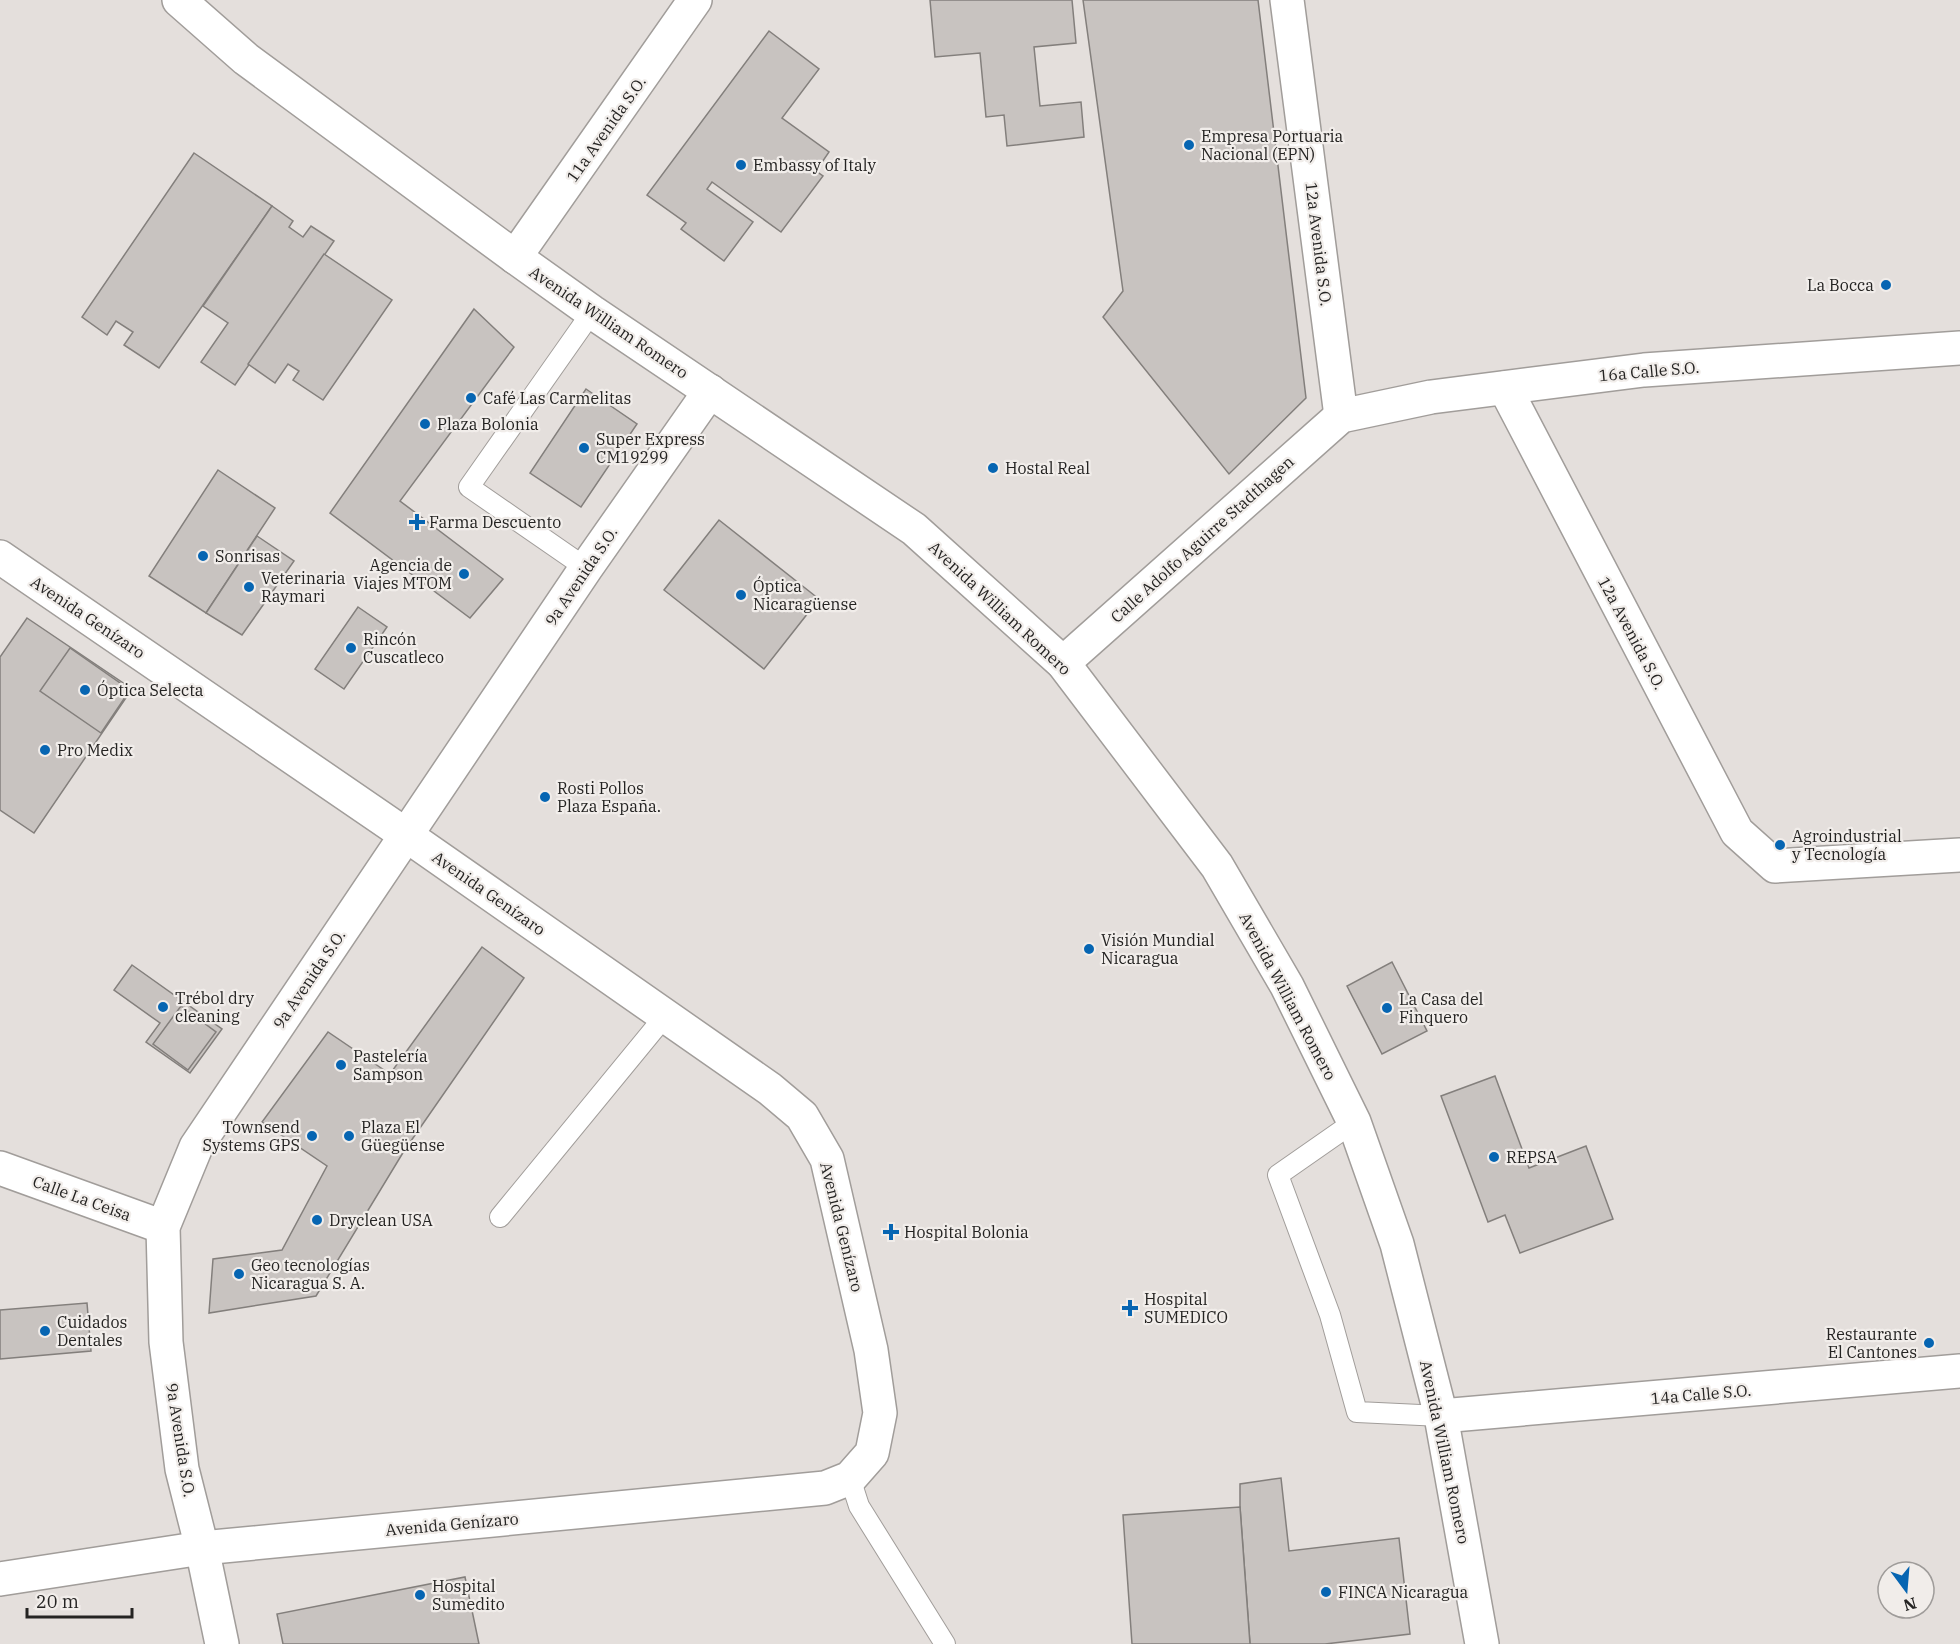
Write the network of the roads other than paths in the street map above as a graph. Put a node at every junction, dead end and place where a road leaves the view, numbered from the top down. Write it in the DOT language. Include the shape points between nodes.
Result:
graph roads {
  1 [pos="179,0"];
  2 [pos="695,0"];
  3 [pos="1287,0"];
  4 [pos="515,257"];
  5 [pos="592,312"];
  6 [pos="1960,348"];
  7 [pos="1505,388"];
  8 [pos="710,391"];
  9 [pos="1341,416"];
  10 [pos="0,557"];
  11 [pos="586,568"];
  12 [pos="1063,663"];
  13 [pos="406,835"];
  14 [pos="1960,855"];
  15 [pos="665,1016"];
  16 [pos="1354,1122"];
  17 [pos="0,1168"];
  18 [pos="500,1217"];
  19 [pos="163,1227"];
  20 [pos="1960,1371"];
  21 [pos="1441,1416"];
  22 [pos="850,1478"];
  23 [pos="202,1548"];
  24 [pos="0,1579"];
  25 [pos="222,1644"];
  26 [pos="945,1644"];
  27 [pos="1482,1644"];
  1 -- 4 [label="street, Avenida William Romero" via="246,59"];
  2 -- 4 [label="street, 11a Avenida S.O."];
  3 -- 9 [label="street, 12a Avenida S.O."];
  4 -- 5 [label="street, Avenida William Romero"];
  5 -- 8 [label="street, Avenida William Romero"];
  5 -- 11 [label="lane" via="469,487"];
  6 -- 7 [label="street, 16a Calle S.O." via="1644,370"];
  7 -- 9 [label="street, 16a Calle S.O." via="1431,397"];
  7 -- 14 [label="street, 12a Avenida S.O." via="1737,832 1775,866"];
  8 -- 11 [label="street, 9a Avenida S.O."];
  8 -- 12 [label="street, Avenida William Romero" via="914,529"];
  9 -- 12 [label="street, Calle Adolfo Aguirre Stadthagen"];
  10 -- 13 [label="street, Avenida Genízaro"];
  11 -- 13 [label="street, 9a Avenida S.O."];
  12 -- 16 [label="street, Avenida William Romero" via="1217,866 1287,986"];
  13 -- 15 [label="street, Avenida Genízaro"];
  13 -- 19 [label="street, 9a Avenida S.O." via="196,1147"];
  15 -- 18 [label="lane"];
  15 -- 22 [label="street, Avenida Genízaro" via="802,1116 827,1159 871,1350 880,1413 872,1453"];
  16 -- 21 [label="street, Avenida William Romero" via="1397,1244"];
  16 -- 21 [label="lane" via="1278,1175 1330,1315 1357,1412"];
  17 -- 19 [label="street, Calle La Ceisa"];
  19 -- 23 [label="street, 9a Avenida S.O." via="166,1342 182,1469"];
  20 -- 21 [label="street, 14a Calle S.O."];
  21 -- 27 [label="street, Avenida William Romero"];
  22 -- 23 [label="street, Avenida Genízaro" via="825,1488"];
  22 -- 26 [label="lane" via="859,1506"];
  23 -- 24 [label="street, Avenida Genízaro"];
  23 -- 25 [label="street, 9a Avenida S.O."];
}
